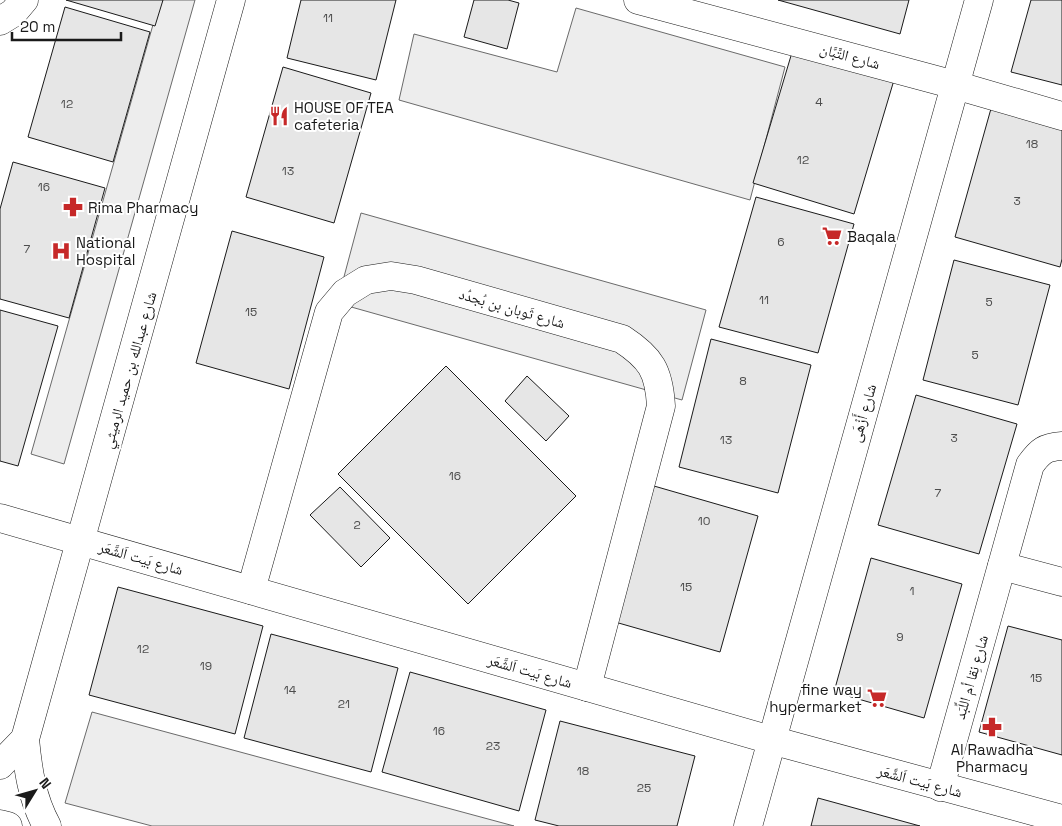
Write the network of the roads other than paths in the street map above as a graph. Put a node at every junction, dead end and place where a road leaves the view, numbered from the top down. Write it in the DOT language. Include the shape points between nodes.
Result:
graph roads {
  1 [pos="24,0"];
  2 [pos="232,0"];
  3 [pos="638,0"];
  4 [pos="979,0"];
  5 [pos="0,21"];
  6 [pos="955,85"];
  7 [pos="1062,116"];
  8 [pos="1062,446"];
  9 [pos="0,518"];
  10 [pos="81,541"];
  11 [pos="1002,566"];
  12 [pos="1062,582"];
  13 [pos="251,590"];
  14 [pos="587,687"];
  15 [pos="25,739"];
  16 [pos="771,740"];
  17 [pos="0,765"];
  18 [pos="940,787"];
  19 [pos="1062,820"];
  20 [pos="0,824"];
  21 [pos="8,826"];
  22 [pos="47,826"];
  23 [pos="748,826"];
  1 -- 5 [label="street" via="13,13"];
  2 -- 10 [label="street, شارع عبدالله بن حميد الرميثي"];
  3 -- 6 [label="street, شارع التَّبَّان"];
  4 -- 6 [label="street, شارع أَزْهَى"];
  6 -- 7 [label="street, شارع التَّبَّان"];
  6 -- 16 [label="street, شارع أَزْهَى"];
  8 -- 11 [label="street, شارع نِقا أم اللِّبَد" via="1038,453 1030,465"];
  9 -- 10 [label="street, شارع بَيت اَلشَّعَر"];
  10 -- 13 [label="street, شارع بَيت اَلشَّعَر"];
  10 -- 15 [label="street, شارع عبدالله بن حميد الرميثي"];
  11 -- 12 [label="street"];
  11 -- 18 [label="street, شارع نِقا أم اللِّبَد"];
  13 -- 14 [label="street, شارع بَيت اَلشَّعَر"];
  13 -- 14 [label="street, شارع ثَوبان بن بُجدُد" via="329,312 345,293 366,280 391,276 416,280 622,339 640,350 652,366 660,385 662,406"];
  14 -- 16 [label="street, شارع بَيت اَلشَّعَر"];
  15 -- 17 [label="street, شارع عبدالله بن حميد الرميثي"];
  15 -- 22 [label="street, شارع عبدالله بن حميد الرميثي" via="30,781"];
  16 -- 18 [label="street, شارع بَيت اَلشَّعَر"];
  16 -- 23 [label="street, شارع أَزْهَى"];
  18 -- 19 [label="street, شارع بَيت اَلشَّعَر"];
  20 -- 21 [label="street"];
}
